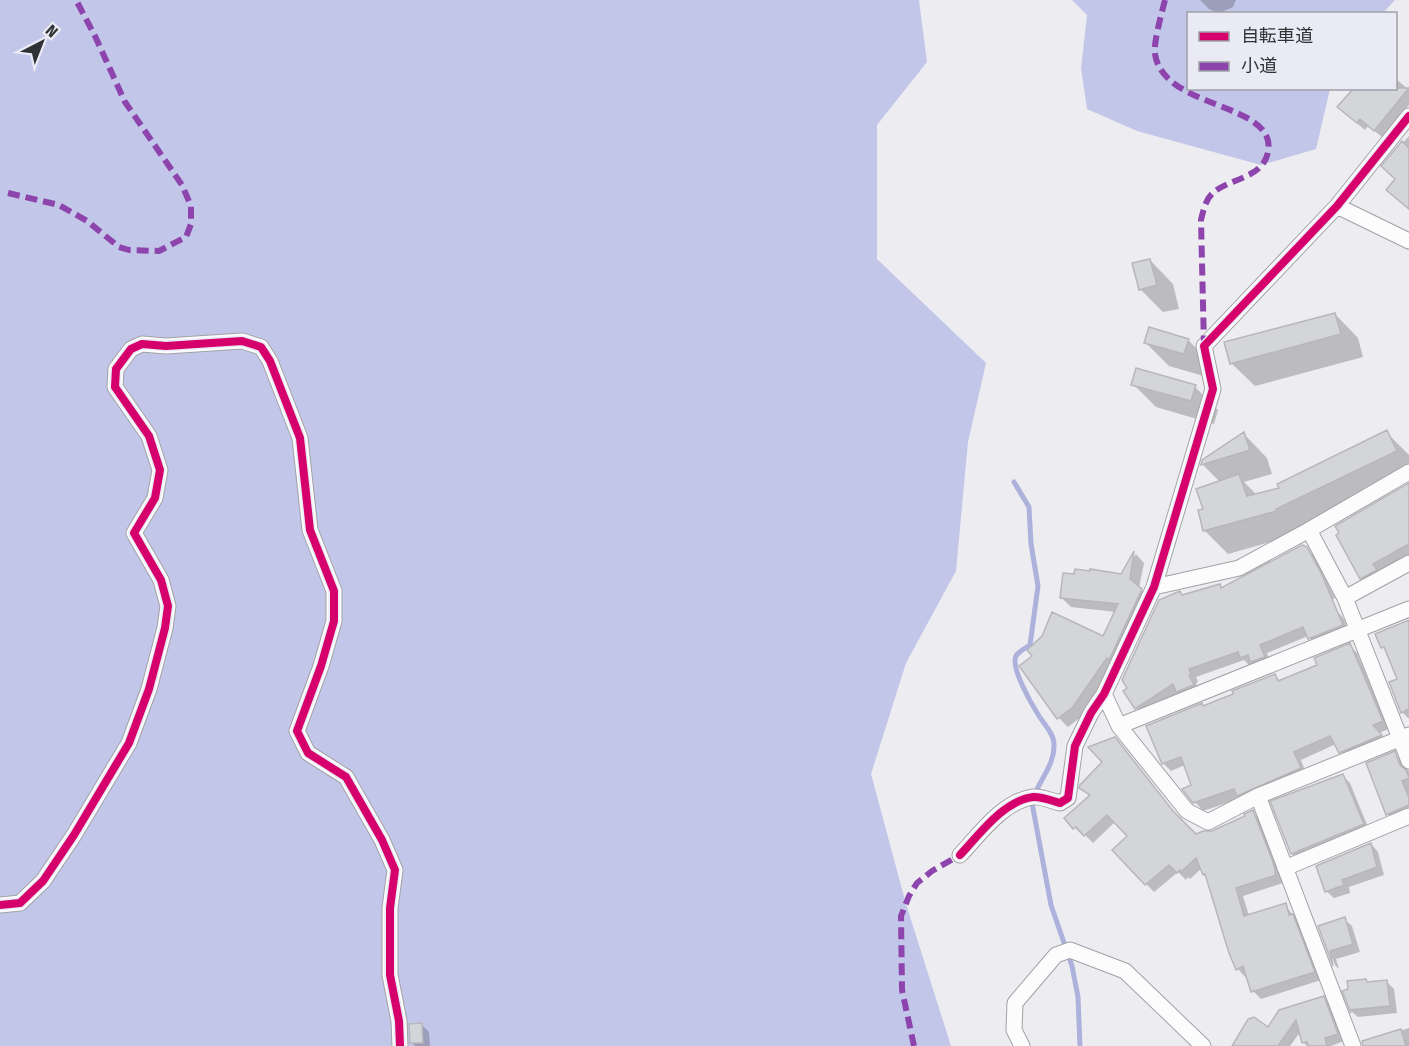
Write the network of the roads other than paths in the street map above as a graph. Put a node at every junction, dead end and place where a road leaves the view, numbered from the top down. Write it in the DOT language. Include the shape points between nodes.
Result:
graph roads {
  1 [pos="1409,116"];
  2 [pos="1337,206"];
  3 [pos="1409,241"];
  4 [pos="1409,472"];
  5 [pos="1310,530"];
  6 [pos="1409,563"];
  7 [pos="1154,587"];
  8 [pos="1345,598"];
  9 [pos="1409,609"];
  10 [pos="1356,630"];
  11 [pos="1104,694"];
  12 [pos="1119,726"];
  13 [pos="1405,737"];
  14 [pos="1409,761"];
  15 [pos="1258,796"];
  16 [pos="1409,816"];
  17 [pos="960,855"];
  18 [pos="1285,868"];
  19 [pos="0,904"];
  20 [pos="400,1046"];
  21 [pos="1022,1046"];
  22 [pos="1203,1046"];
  23 [pos="1353,1046"];
  1 -- 2 [label="street"];
  2 -- 3 [label="street"];
  2 -- 7 [label="street" via="1204,346 1213,389"];
  4 -- 5 [label="street"];
  5 -- 7 [label="street" via="1239,568"];
  5 -- 8 [label="street"];
  6 -- 8 [label="street"];
  7 -- 11 [label="street"];
  8 -- 10 [label="street"];
  9 -- 10 [label="street"];
  10 -- 12 [label="street"];
  10 -- 13 [label="street"];
  11 -- 12 [label="street"];
  11 -- 17 [label="street" via="1075,746 1068,798 1060,803 1034,797 1013,803"];
  12 -- 15 [label="street" via="1187,811 1208,822"];
  13 -- 14 [label="street"];
  13 -- 15 [label="street"];
  15 -- 18 [label="street"];
  16 -- 18 [label="street"];
  18 -- 23 [label="street"];
  19 -- 20 [label="street" via="20,903 43,880 86,815 129,743 165,628 168,606 161,580 134,533 155,498 160,470 150,436 115,387 116,369 130,349 142,344 242,341 261,347 300,438 310,530 334,591 334,621 297,731 308,753 346,777 395,870 390,908 390,975"];
  21 -- 22 [label="street" via="1014,1030 1015,1003 1056,955 1070,950 1125,971"];
}
